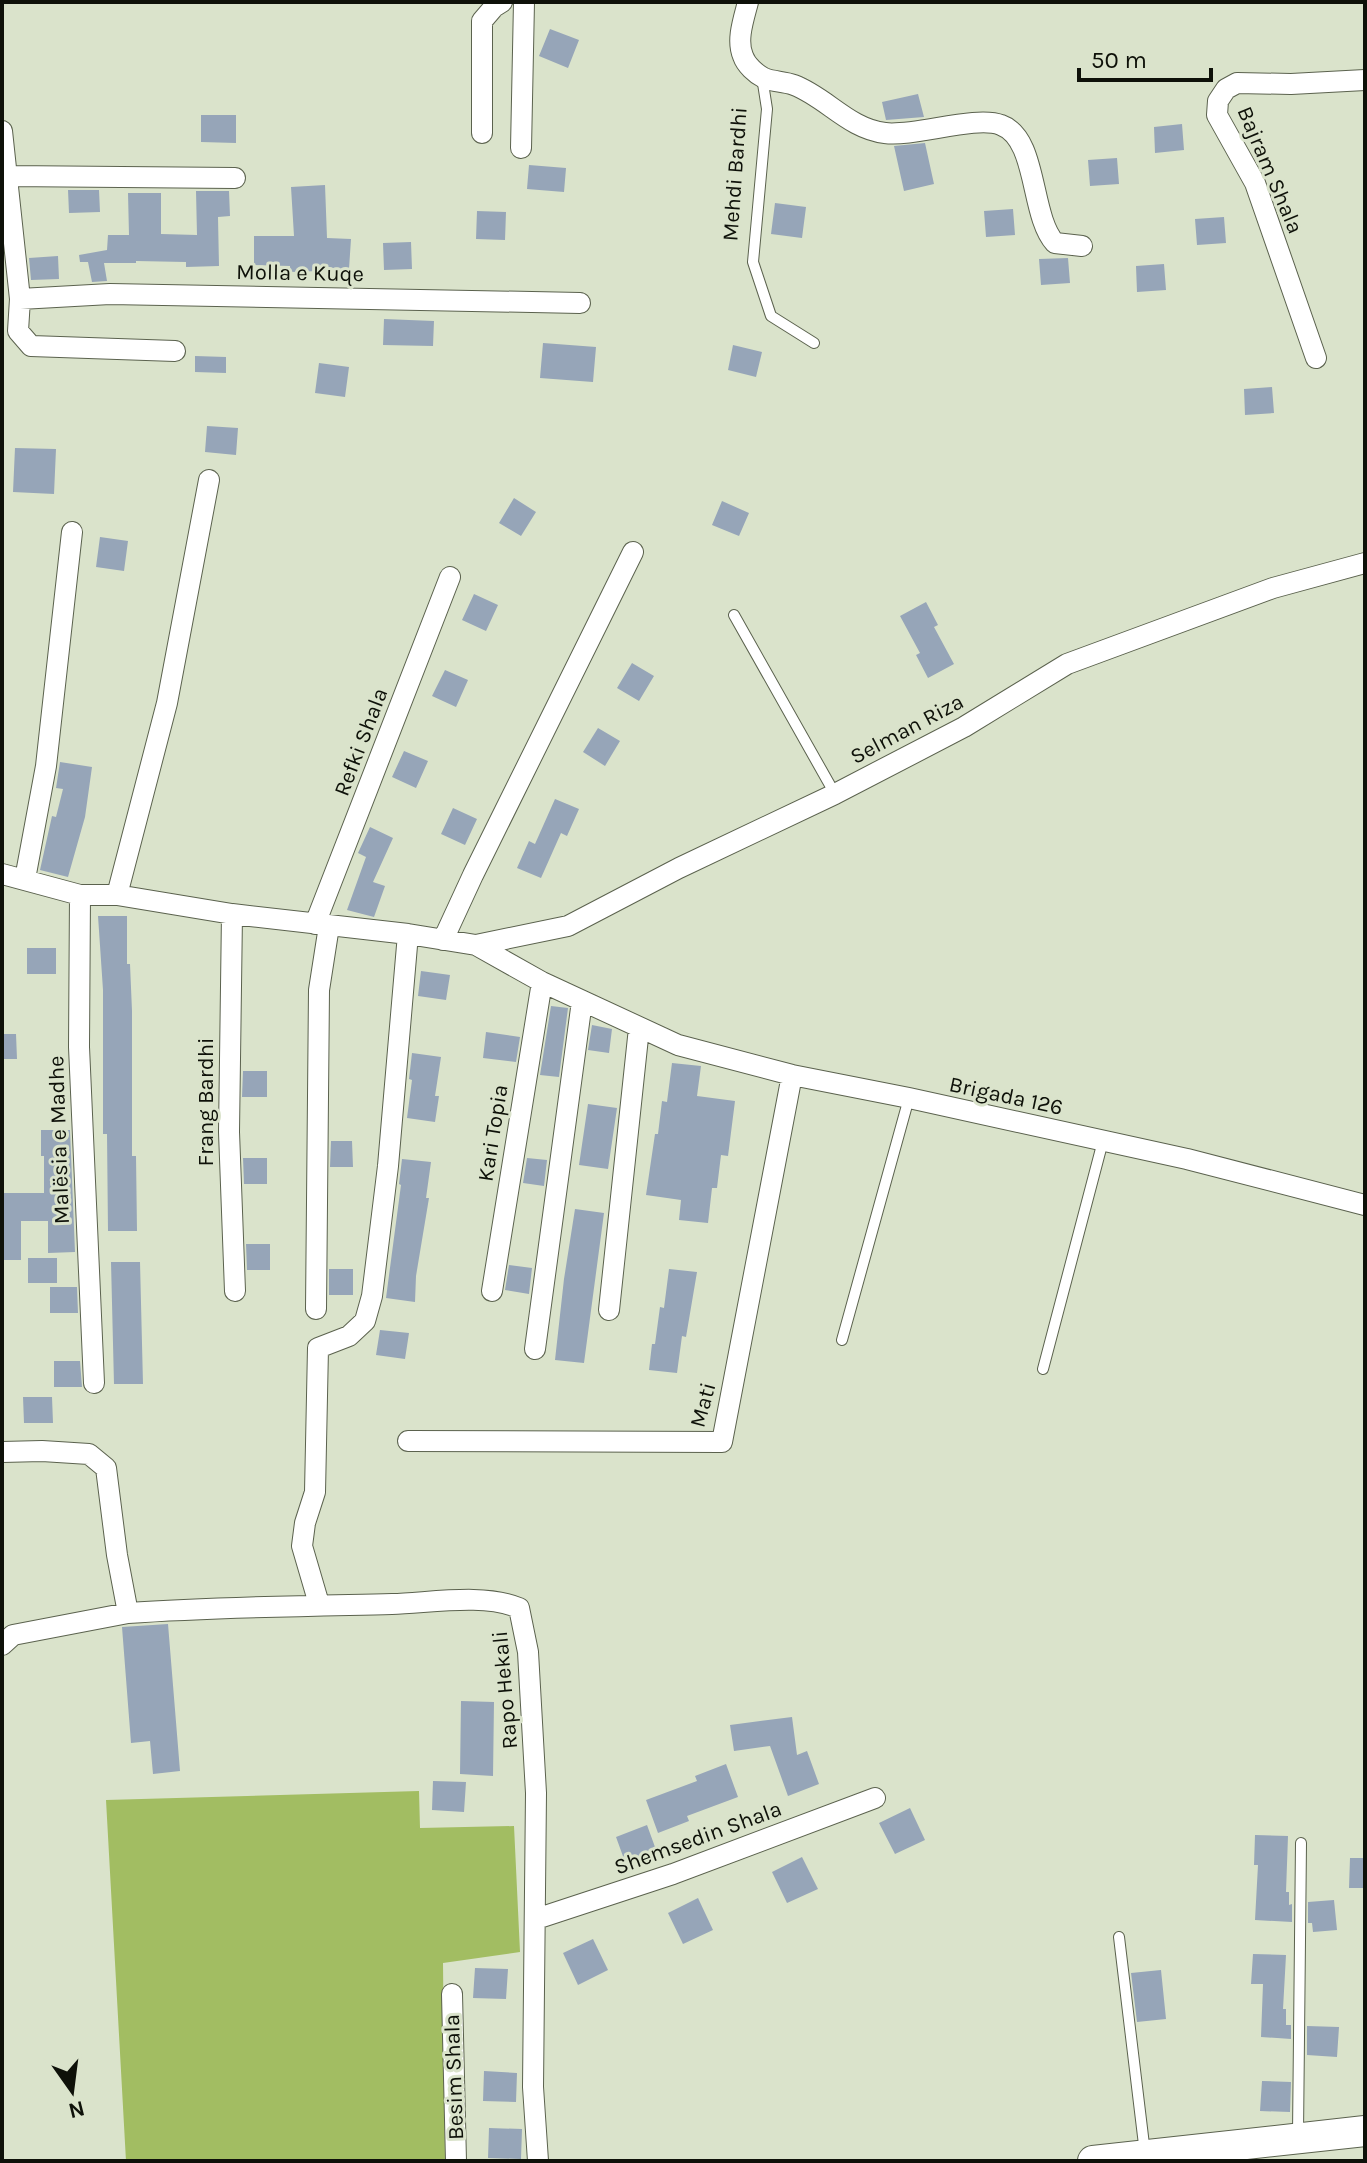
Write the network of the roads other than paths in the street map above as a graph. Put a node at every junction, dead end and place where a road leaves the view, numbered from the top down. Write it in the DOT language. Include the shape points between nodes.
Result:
graph roads {
  1 [pos="502,2"];
  2 [pos="522,2"];
  3 [pos="748,2"];
  4 [pos="762,77"];
  5 [pos="1365,80"];
  6 [pos="2,131"];
  7 [pos="482,133"];
  8 [pos="521,148"];
  9 [pos="8,176"];
  10 [pos="235,178"];
  11 [pos="1082,246"];
  12 [pos="20,299"];
  13 [pos="580,303"];
  14 [pos="814,343"];
  15 [pos="175,351"];
  16 [pos="1316,358"];
  17 [pos="209,480"];
  18 [pos="72,532"];
  19 [pos="633,552"];
  20 [pos="1365,563"];
  21 [pos="450,577"];
  22 [pos="734,615"];
  23 [pos="835,794"];
  24 [pos="2,874"];
  25 [pos="25,879"];
  26 [pos="80,895"];
  27 [pos="117,895"];
  28 [pos="232,914"];
  29 [pos="322,925"];
  30 [pos="408,934"];
  31 [pos="443,940"];
  32 [pos="476,945"];
  33 [pos="542,982"];
  34 [pos="582,1001"];
  35 [pos="639,1028"];
  36 [pos="792,1075"];
  37 [pos="909,1098"];
  38 [pos="1103,1141"];
  39 [pos="1365,1205"];
  40 [pos="235,1291"];
  41 [pos="492,1291"];
  42 [pos="316,1309"];
  43 [pos="609,1310"];
  44 [pos="842,1340"];
  45 [pos="535,1349"];
  46 [pos="1043,1369"];
  47 [pos="94,1383"];
  48 [pos="408,1441"];
  49 [pos="2,1452"];
  50 [pos="319,1604"];
  51 [pos="128,1613"];
  52 [pos="8,1640"];
  53 [pos="875,1798"];
  54 [pos="1301,1843"];
  55 [pos="536,1919"];
  56 [pos="1119,1937"];
  57 [pos="452,1994"];
  58 [pos="1365,2131"];
  59 [pos="1298,2140"];
  60 [pos="1218,2154"];
  61 [pos="1135,2158"];
  62 [pos="456,2161"];
  63 [pos="538,2161"];
  64 [pos="1093,2161"];
  1 -- 7 [label="street" via="482,21"];
  2 -- 8 [label="street"];
  3 -- 4 [label="street, Mehdi Bardhi" via="742,55"];
  4 -- 11 [label="street, Mehdi Bardhi" via="794,85 862,127 886,133 1000,124 1025,150 1045,232 1055,243"];
  4 -- 14 [label="lane, Mehdi Bardhi" via="767,109 753,262 771,316"];
  5 -- 16 [label="street, Bajram Shala" via="1237,83 1218,101 1217,115 1255,183"];
  6 -- 9 [label="street"];
  9 -- 10 [label="street"];
  9 -- 12 [label="street"];
  12 -- 13 [label="street, Molla e Kuqe" via="110,294"];
  12 -- 15 [label="street" via="18,331 31,346"];
  17 -- 27 [label="street" via="167,703"];
  18 -- 25 [label="street" via="46,766"];
  19 -- 31 [label="street"];
  20 -- 23 [label="street, Selman Riza" via="1273,588 1067,664 964,727"];
  21 -- 29 [label="street, Refki Shala"];
  22 -- 23 [label="lane"];
  23 -- 32 [label="street, Selman Riza" via="568,926"];
  24 -- 25 [label="street"];
  25 -- 26 [label="street"];
  26 -- 27 [label="street"];
  26 -- 47 [label="street, Malësia e Madhe" via="79,1047"];
  27 -- 28 [label="street"];
  28 -- 29 [label="street"];
  28 -- 40 [label="street, Frang Bardhi" via="229,1132"];
  29 -- 30 [label="street"];
  29 -- 42 [label="street, Refki Shala"];
  30 -- 31 [label="street"];
  30 -- 50 [label="street" via="372,1296 365,1321 335,1343 318,1348 315,1492 302,1546"];
  31 -- 32 [label="street"];
  32 -- 33 [label="street, Brigada 126"];
  33 -- 34 [label="street, Brigada 126"];
  33 -- 41 [label="street, Kari Topia"];
  34 -- 35 [label="street, Brigada 126"];
  34 -- 45 [label="street"];
  35 -- 36 [label="street, Brigada 126" via="678,1045"];
  35 -- 43 [label="street"];
  36 -- 37 [label="street, Brigada 126"];
  36 -- 48 [label="street, Mati" via="722,1442"];
  37 -- 38 [label="street, Brigada 126"];
  37 -- 44 [label="lane"];
  38 -- 39 [label="street, Brigada 126"];
  38 -- 46 [label="lane"];
  49 -- 51 [label="street" via="89,1454 106,1468"];
  50 -- 51 [label="street, Rapo Hekali"];
  50 -- 55 [label="street, Rapo Hekali" via="505,1602 519,1608 534,1738"];
  51 -- 52 [label="street, Rapo Hekali"];
  53 -- 55 [label="street, Shemsedin Shala"];
  54 -- 59 [label="lane"];
  55 -- 63 [label="street, Rapo Hekali" via="532,1984"];
  56 -- 61 [label="lane"];
  57 -- 62 [label="street, Besim Shala"];
  58 -- 59 [label="street"];
  59 -- 60 [label="street"];
  60 -- 61 [label="street"];
  61 -- 64 [label="street"];
}
